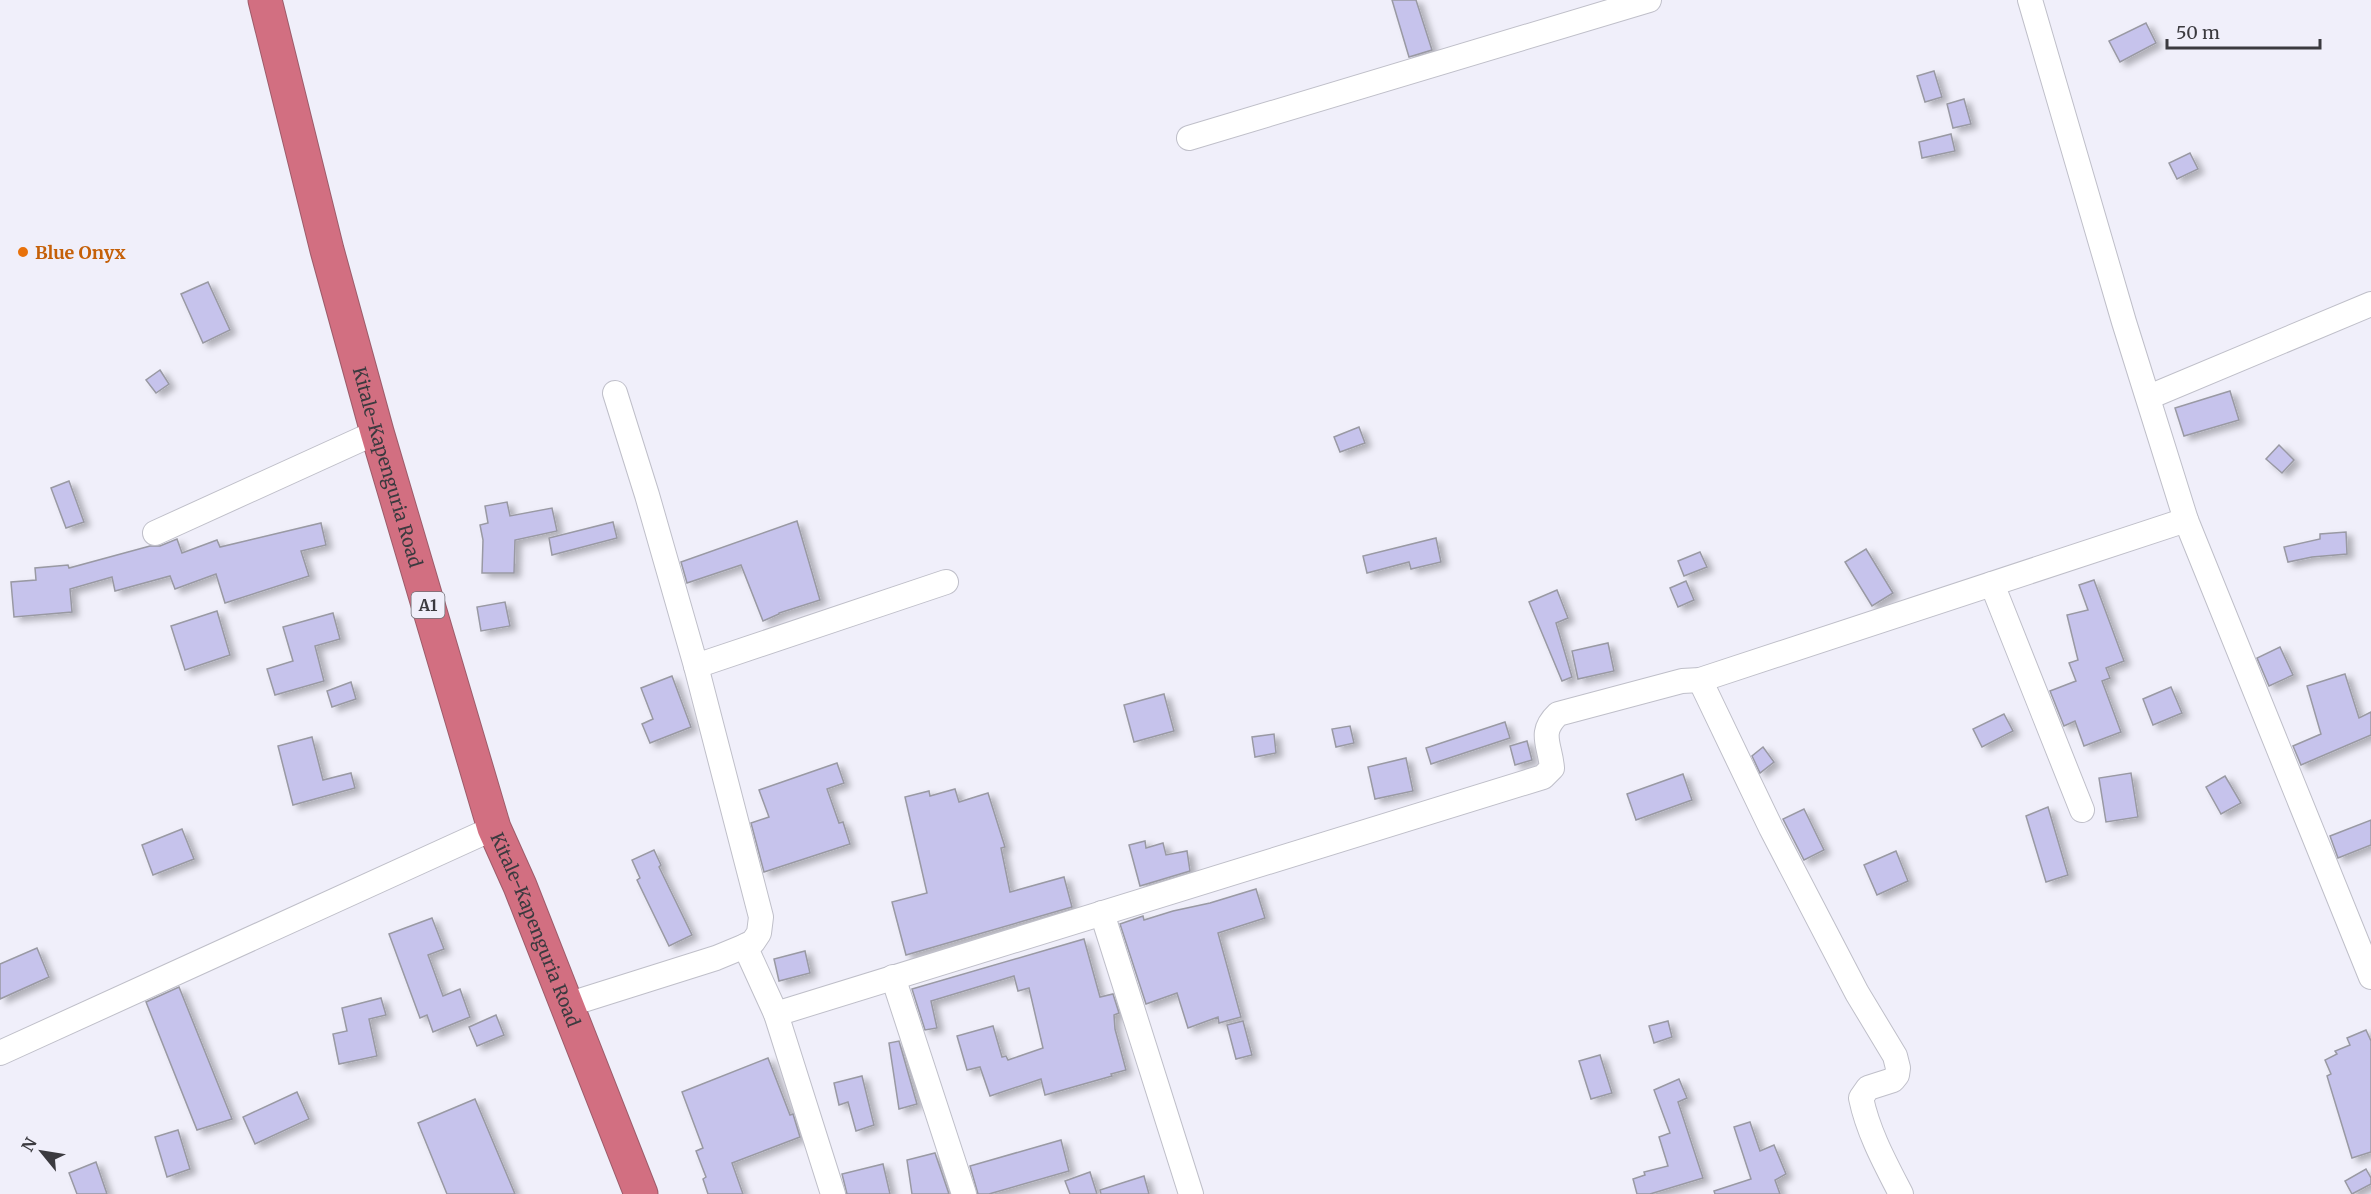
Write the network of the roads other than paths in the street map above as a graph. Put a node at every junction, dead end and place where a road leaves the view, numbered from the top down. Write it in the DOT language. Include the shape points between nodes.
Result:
graph roads {
  1 [pos="265,0"];
  2 [pos="1649,0"];
  3 [pos="2030,0"];
  4 [pos="1190,138"];
  5 [pos="2371,304"];
  6 [pos="615,393"];
  7 [pos="2149,397"];
  8 [pos="377,432"];
  9 [pos="2186,520"];
  10 [pos="155,533"];
  11 [pos="946,582"];
  12 [pos="1992,584"];
  13 [pos="696,666"];
  14 [pos="1700,680"];
  15 [pos="2082,810"];
  16 [pos="494,828"];
  17 [pos="1102,913"];
  18 [pos="745,946"];
  19 [pos="893,977"];
  20 [pos="2371,977"];
  21 [pos="567,1005"];
  22 [pos="776,1014"];
  23 [pos="0,1053"];
  24 [pos="641,1194"];
  25 [pos="833,1194"];
  26 [pos="964,1194"];
  27 [pos="1191,1194"];
  28 [pos="1901,1194"];
  1 -- 8 [label="highway, Kitale-Kapenguria Road / A1"];
  2 -- 4 [label="street"];
  3 -- 7 [label="street"];
  5 -- 7 [label="street"];
  6 -- 13 [label="street"];
  7 -- 9 [label="street"];
  8 -- 10 [label="street"];
  8 -- 16 [label="highway, Kitale-Kapenguria Road / A1"];
  9 -- 12 [label="street"];
  9 -- 20 [label="street"];
  11 -- 13 [label="street"];
  12 -- 14 [label="street"];
  12 -- 15 [label="street"];
  13 -- 18 [label="street" via="761,917 759,933"];
  14 -- 17 [label="street" via="1682,681 1558,714 1546,730 1552,768 1544,777"];
  14 -- 28 [label="street" via="1771,828 1857,993 1895,1056 1898,1068 1893,1080 1868,1088 1861,1098 1878,1149"];
  16 -- 21 [label="highway, Kitale-Kapenguria Road / A1"];
  16 -- 23 [label="street"];
  17 -- 19 [label="street"];
  17 -- 27 [label="street"];
  18 -- 21 [label="street"];
  18 -- 22 [label="street"];
  19 -- 22 [label="street"];
  19 -- 26 [label="street"];
  21 -- 24 [label="highway, Kitale-Kapenguria Road / A1"];
  22 -- 25 [label="street"];
}
